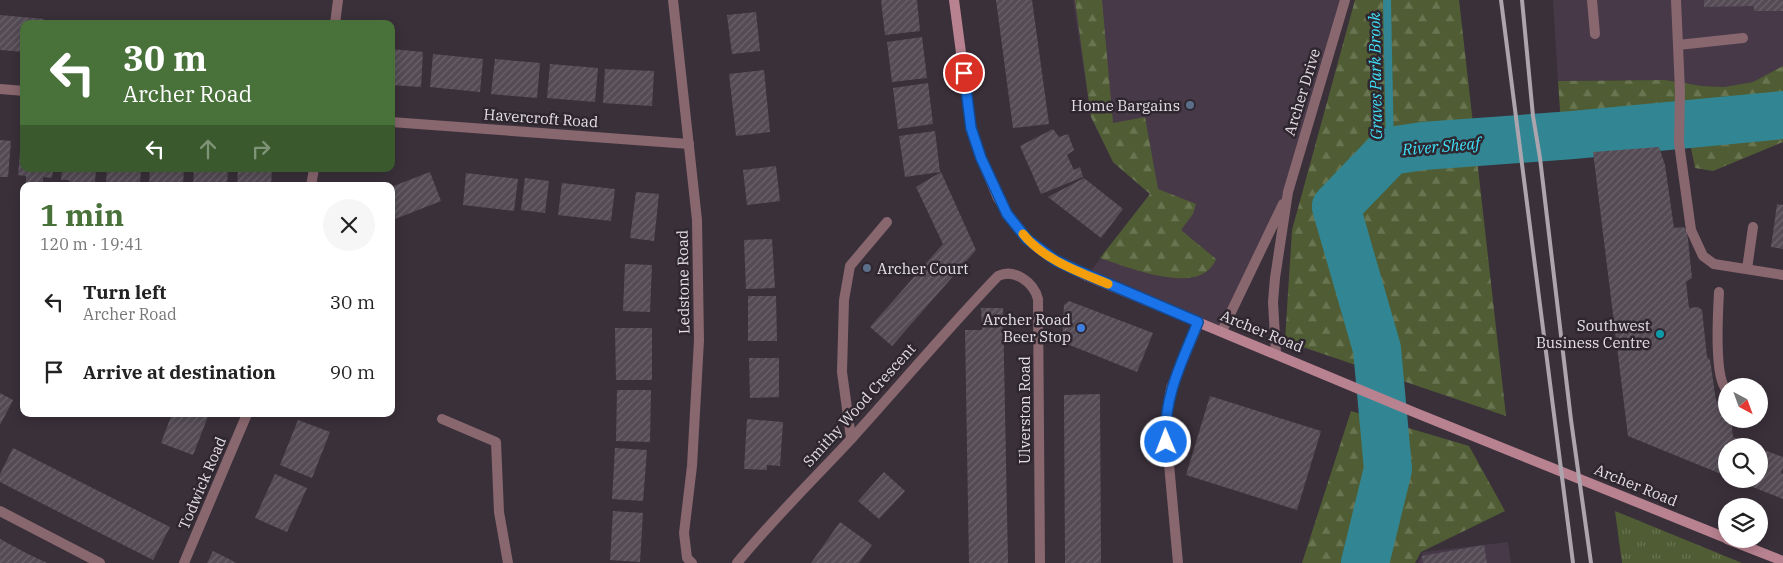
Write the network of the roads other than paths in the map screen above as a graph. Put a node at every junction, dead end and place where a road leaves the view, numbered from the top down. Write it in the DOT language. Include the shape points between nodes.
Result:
graph roads {
  1 [pos="338,0"];
  2 [pos="673,0"];
  3 [pos="954,0"];
  4 [pos="1346,0"];
  5 [pos="1592,0"];
  6 [pos="1676,0"];
  7 [pos="336,20"];
  8 [pos="1595,34"];
  9 [pos="1743,38"];
  10 [pos="1678,45"];
  11 [pos="0,89"];
  12 [pos="20,91"];
  13 [pos="395,122"];
  14 [pos="689,144"];
  15 [pos="1288,192"];
  16 [pos="887,222"];
  17 [pos="1753,227"];
  18 [pos="1747,269"];
  19 [pos="1007,274"];
  20 [pos="1783,275"];
  21 [pos="1719,292"];
  22 [pos="1198,322"];
  23 [pos="1222,331"];
  24 [pos="1276,354"];
  25 [pos="1722,378"];
  26 [pos="246,417"];
  27 [pos="442,418"];
  28 [pos="851,438"];
  29 [pos="0,511"];
  30 [pos="1718,534"];
  31 [pos="1750,548"];
  32 [pos="1783,562"];
  33 [pos="100,563"];
  34 [pos="184,563"];
  35 [pos="508,563"];
  36 [pos="692,563"];
  37 [pos="737,563"];
  38 [pos="1040,563"];
  39 [pos="1178,563"];
  1 -- 7 [label="street"];
  2 -- 14 [label="street, Ledstone Road"];
  3 -- 22 [label="street, Archer Road" via="971,128 992,184 1014,224 1027,239 1055,260"];
  4 -- 15 [label="street, Archer Drive"];
  5 -- 8 [label="street"];
  6 -- 10 [label="street"];
  9 -- 10 [label="street"];
  10 -- 18 [label="street" via="1679,143 1691,230 1703,256 1714,264"];
  11 -- 12 [label="street"];
  13 -- 14 [label="street, Havercroft Road"];
  14 -- 36 [label="street, Ledstone Road" via="697,220 699,340 692,466 684,533 687,558"];
  15 -- 23 [label="street"];
  15 -- 24 [label="street" via="1274,286"];
  16 -- 28 [label="street" via="850,266 848,275 842,372"];
  17 -- 18 [label="street"];
  18 -- 20 [label="street"];
  19 -- 28 [label="street, Smithy Wood Crescent" via="998,276"];
  19 -- 38 [label="street, Ulverston Road" via="1016,275 1030,284 1038,299"];
  21 -- 25 [label="street" via="1717,332"];
  22 -- 23 [label="street, Archer Road"];
  22 -- 39 [label="street" via="1171,388 1166,417"];
  23 -- 24 [label="street, Archer Road"];
  24 -- 30 [label="street, Archer Road"];
  26 -- 34 [label="street, Todwick Road"];
  27 -- 35 [label="street" via="496,442 499,512"];
  28 -- 37 [label="street, Smithy Wood Crescent"];
  29 -- 33 [label="street"];
  31 -- 32 [label="street, Archer Road"];
}
